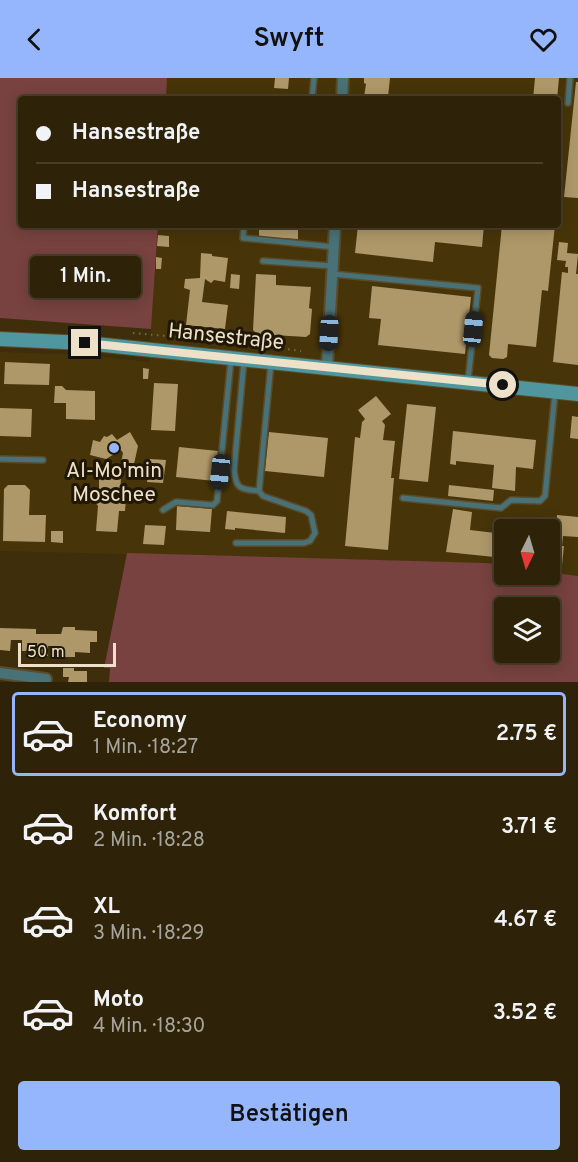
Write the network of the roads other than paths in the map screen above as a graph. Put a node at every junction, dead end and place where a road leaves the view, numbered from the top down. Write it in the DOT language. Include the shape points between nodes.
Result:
graph roads {
  1 [pos="314,78"];
  2 [pos="343,78"];
  3 [pos="570,78"];
  4 [pos="312,96"];
  5 [pos="342,96"];
  6 [pos="568,103"];
  7 [pos="244,228"];
  8 [pos="335,228"];
  9 [pos="334,247"];
  10 [pos="263,261"];
  11 [pos="333,270"];
  12 [pos="0,339"];
  13 [pos="238,358"];
  14 [pos="271,362"];
  15 [pos="327,367"];
  16 [pos="468,381"];
  17 [pos="555,391"];
  18 [pos="578,394"];
  19 [pos="0,459"];
  20 [pos="43,460"];
  21 [pos="259,491"];
  22 [pos="403,498"];
  23 [pos="163,510"];
  24 [pos="236,543"];
  25 [pos="0,673"];
  26 [pos="46,679"];
  1 -- 4 [label="lane"];
  2 -- 5 [label="street"];
  3 -- 6 [label="lane"];
  7 -- 9 [label="lane" via="243,238"];
  8 -- 9 [label="street"];
  9 -- 11 [label="street"];
  10 -- 11 [label="lane"];
  11 -- 15 [label="street"];
  11 -- 16 [label="lane" via="478,288"];
  12 -- 13 [label="main road, Hansestraße"];
  13 -- 14 [label="main road, Hansestraße"];
  13 -- 21 [label="lane" via="235,483 240,489"];
  13 -- 23 [label="lane" via="217,501 213,505 176,502"];
  14 -- 15 [label="main road, Hansestraße"];
  14 -- 21 [label="lane"];
  15 -- 16 [label="main road, Hansestraße"];
  16 -- 17 [label="main road, Hansestraße"];
  17 -- 18 [label="main road, Hansestraße"];
  17 -- 22 [label="lane" via="545,496 540,501 511,500 501,507"];
  19 -- 20 [label="lane"];
  21 -- 24 [label="lane" via="262,496 311,515 315,533 304,543"];
  25 -- 26 [label="street"];
}
